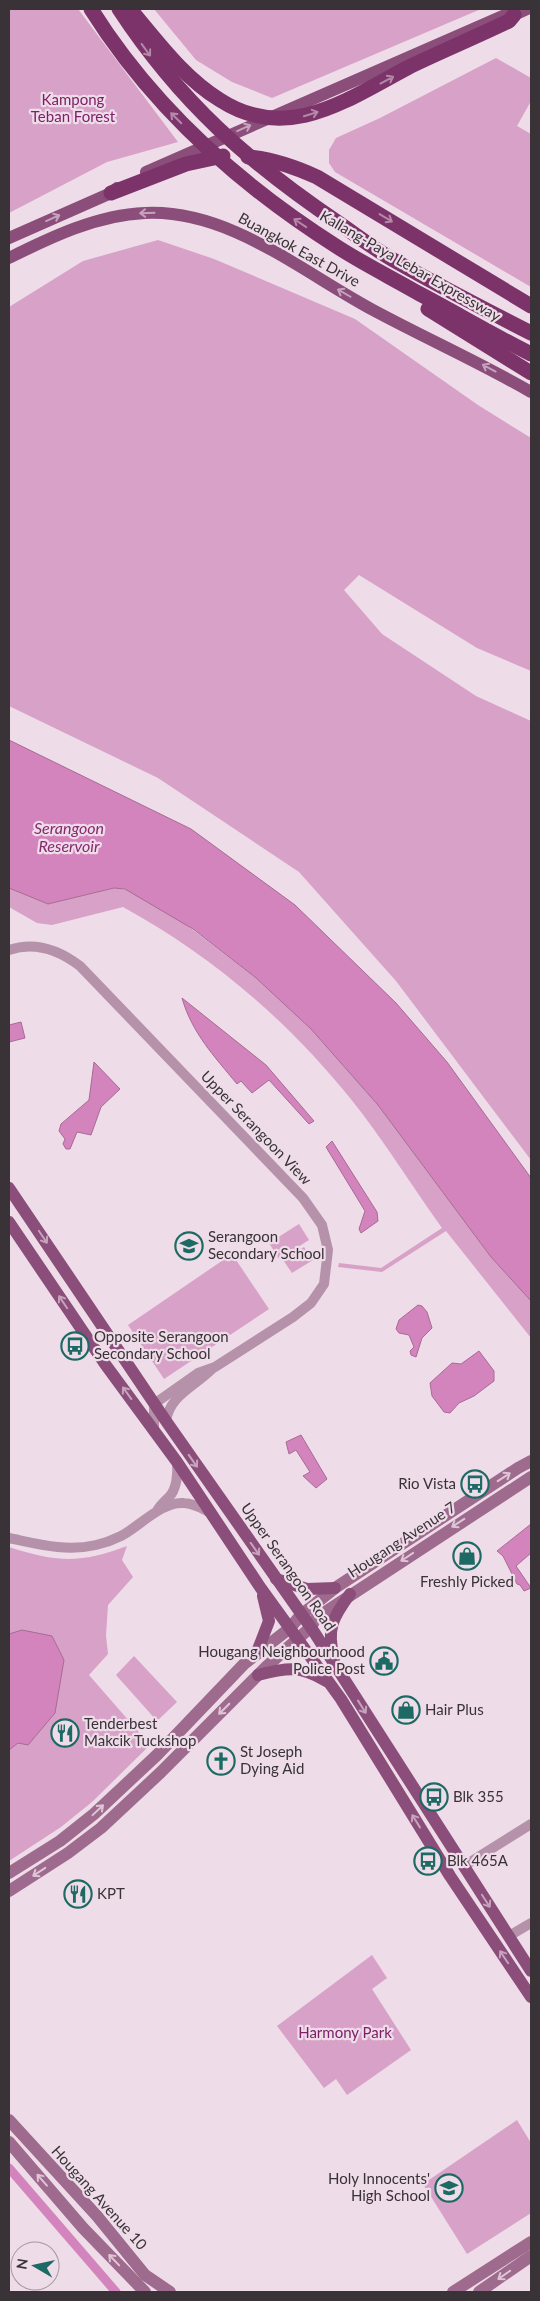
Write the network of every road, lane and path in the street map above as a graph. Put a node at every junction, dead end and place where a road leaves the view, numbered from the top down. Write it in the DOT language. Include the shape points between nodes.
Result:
graph roads {
  1 [pos="91,9"];
  2 [pos="119,9"];
  3 [pos="130,9"];
  4 [pos="520,12"];
  5 [pos="168,166"];
  6 [pos="111,193"];
  7 [pos="9,238"];
  8 [pos="341,249"];
  9 [pos="9,258"];
  10 [pos="531,306"];
  11 [pos="531,333"];
  12 [pos="531,354"];
  13 [pos="531,373"];
  14 [pos="531,392"];
  15 [pos="9,950"];
  16 [pos="9,1188"];
  17 [pos="9,1222"];
  18 [pos="215,1367"];
  19 [pos="154,1404"];
  20 [pos="166,1421"];
  21 [pos="154,1433"];
  22 [pos="176,1462"];
  23 [pos="531,1462"];
  24 [pos="531,1476"];
  25 [pos="158,1510"];
  26 [pos="209,1512"];
  27 [pos="9,1538"];
  28 [pos="276,1579"];
  29 [pos="260,1587"];
  30 [pos="335,1588"];
  31 [pos="350,1594"];
  32 [pos="301,1615"];
  33 [pos="310,1627"];
  34 [pos="294,1633"];
  35 [pos="257,1652"];
  36 [pos="336,1666"];
  37 [pos="258,1675"];
  38 [pos="332,1686"];
  39 [pos="531,1824"];
  40 [pos="464,1866"];
  41 [pos="9,1873"];
  42 [pos="9,1891"];
  43 [pos="531,1924"];
  44 [pos="509,1936"];
  45 [pos="531,1971"];
  46 [pos="531,1997"];
  47 [pos="9,2120"];
  48 [pos="9,2142"];
  49 [pos="531,2242"];
  50 [pos="531,2256"];
  51 [pos="144,2292"];
  52 [pos="170,2292"];
  53 [pos="453,2292"];
  54 [pos="479,2292"];
  8 -- 1 [label="highway, Kallang-Paya Lebar Expressway, one-way" via="249,185 198,140 162,104"];
  2 -- 11 [label="highway, Kallang-Paya Lebar Expressway, one-way" via="176,87 262,169 395,261"];
  3 -- 4 [label="highway, one-way" via="184,72 221,101 259,116 288,119 344,103 509,21"];
  5 -- 4 [label="main road, one-way" via="397,61 505,15"];
  5 -- 6 [label="highway"];
  5 -- 10 [label="highway, one-way" via="228,156 252,157 296,167 344,192"];
  7 -- 6 [label="main road, one-way"];
  8 -- 12 [label="highway, Kallang-Paya Lebar Expressway"];
  8 -- 13 [label="highway" via="428,309"];
  14 -- 9 [label="main road, Buangkok East Drive, one-way" via="372,309 250,240 195,219 145,213 112,218 46,240"];
  15 -- 18 [label="street, Upper Serangoon View" via="50,948 80,966 303,1198 322,1225 328,1250 326,1271 324,1284 311,1303"];
  16 -- 19 [label="main road, Upper Serangoon Road, one-way"];
  21 -- 17 [label="main road, one-way"];
  18 -- 19 [label="street, Upper Serangoon View" via="198,1373"];
  18 -- 20 [label="street, Upper Serangoon View" via="173,1401"];
  19 -- 20 [label="main road, Upper Serangoon Road"];
  19 -- 21 [label="street"];
  20 -- 28 [label="main road, Upper Serangoon Road, one-way"];
  21 -- 22 [label="main road"];
  22 -- 25 [label="street" via="178,1474 174,1489"];
  22 -- 26 [label="main road"];
  30 -- 23 [label="main road, Hougang Avenue 7, one-way"];
  24 -- 31 [label="main road, Hougang Avenue 7, one-way"];
  25 -- 26 [label="street" via="183,1502"];
  25 -- 27 [label="street" via="123,1536 96,1545 54,1547"];
  26 -- 29 [label="main road"];
  28 -- 30 [label="main road" via="307,1589"];
  28 -- 32 [label="main road, Upper Serangoon Road"];
  29 -- 34 [label="main road"];
  29 -- 35 [label="main road" via="269,1620"];
  30 -- 32 [label="main road, Hougang Avenue 7"];
  31 -- 33 [label="main road, Hougang Avenue 7" via="316,1618"];
  31 -- 36 [label="main road" via="330,1627"];
  32 -- 33 [label="main road, Upper Serangoon Road"];
  32 -- 34 [label="main road, Hougang Avenue 7"];
  33 -- 34 [label="main road, Hougang Avenue 7"];
  33 -- 36 [label="main road, Upper Serangoon Road"];
  34 -- 35 [label="main road"];
  34 -- 37 [label="main road"];
  34 -- 38 [label="main road"];
  41 -- 35 [label="main road, one-way" via="60,1841 94,1814 157,1755"];
  36 -- 40 [label="main road, Upper Serangoon Road, one-way"];
  37 -- 38 [label="main road" via="284,1668 297,1669 311,1672"];
  37 -- 42 [label="main road, one-way" via="101,1828"];
  46 -- 38 [label="main road, one-way" via="450,1876"];
  39 -- 40 [label="street"];
  40 -- 44 [label="main road, Upper Serangoon Road, one-way"];
  43 -- 44 [label="street"];
  44 -- 45 [label="main road, Upper Serangoon Road"];
  47 -- 52 [label="main road, Hougang Avenue 10" via="98,2216 146,2275"];
  51 -- 48 [label="main road, Hougang Avenue 10, one-way" via="83,2228"];
  49 -- 53 [label="main road"];
  50 -- 54 [label="main road, one-way"];
}
